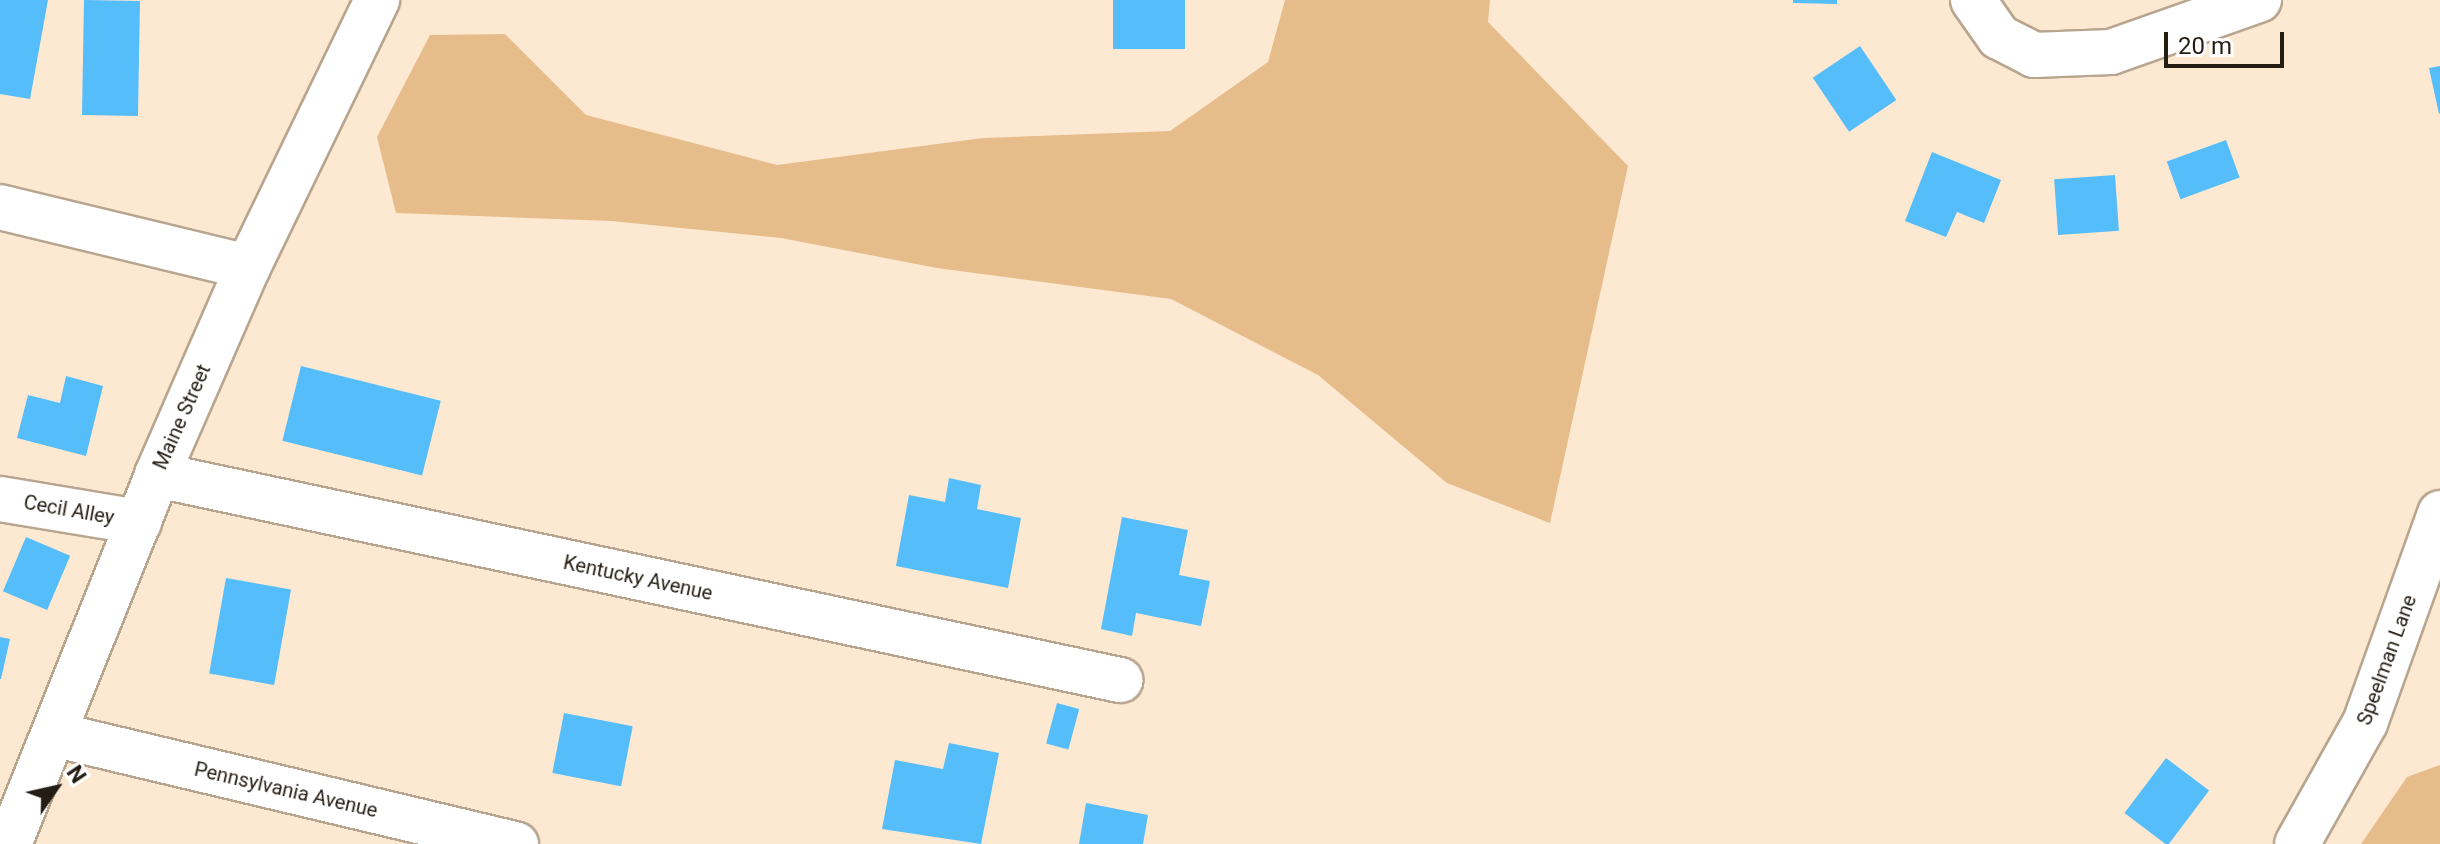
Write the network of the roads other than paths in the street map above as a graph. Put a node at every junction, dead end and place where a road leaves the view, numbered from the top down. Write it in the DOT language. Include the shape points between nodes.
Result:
graph roads {
  1 [pos="377,0"];
  2 [pos="1973,0"];
  3 [pos="2259,0"];
  4 [pos="0,207"];
  5 [pos="248,267"];
  6 [pos="157,475"];
  7 [pos="0,499"];
  8 [pos="2440,513"];
  9 [pos="139,522"];
  10 [pos="1120,680"];
  11 [pos="57,735"];
  12 [pos="14,792"];
  13 [pos="9,844"];
  14 [pos="516,844"];
  15 [pos="2297,844"];
  1 -- 5 [label="street, Maine Street"];
  2 -- 3 [label="street" via="1999,37 2034,55 2111,52"];
  4 -- 5 [label="street"];
  5 -- 6 [label="street, Maine Street"];
  6 -- 9 [label="street, Maine Street"];
  6 -- 10 [label="street, Kentucky Avenue"];
  7 -- 9 [label="street, Cecil Alley"];
  8 -- 15 [label="street, Speelman Lane" via="2365,723"];
  9 -- 11 [label="street, Maine Street"];
  11 -- 12 [label="street, Maine Street"];
  11 -- 14 [label="street, Pennsylvania Avenue"];
  12 -- 13 [label="street, Maine Street"];
}
